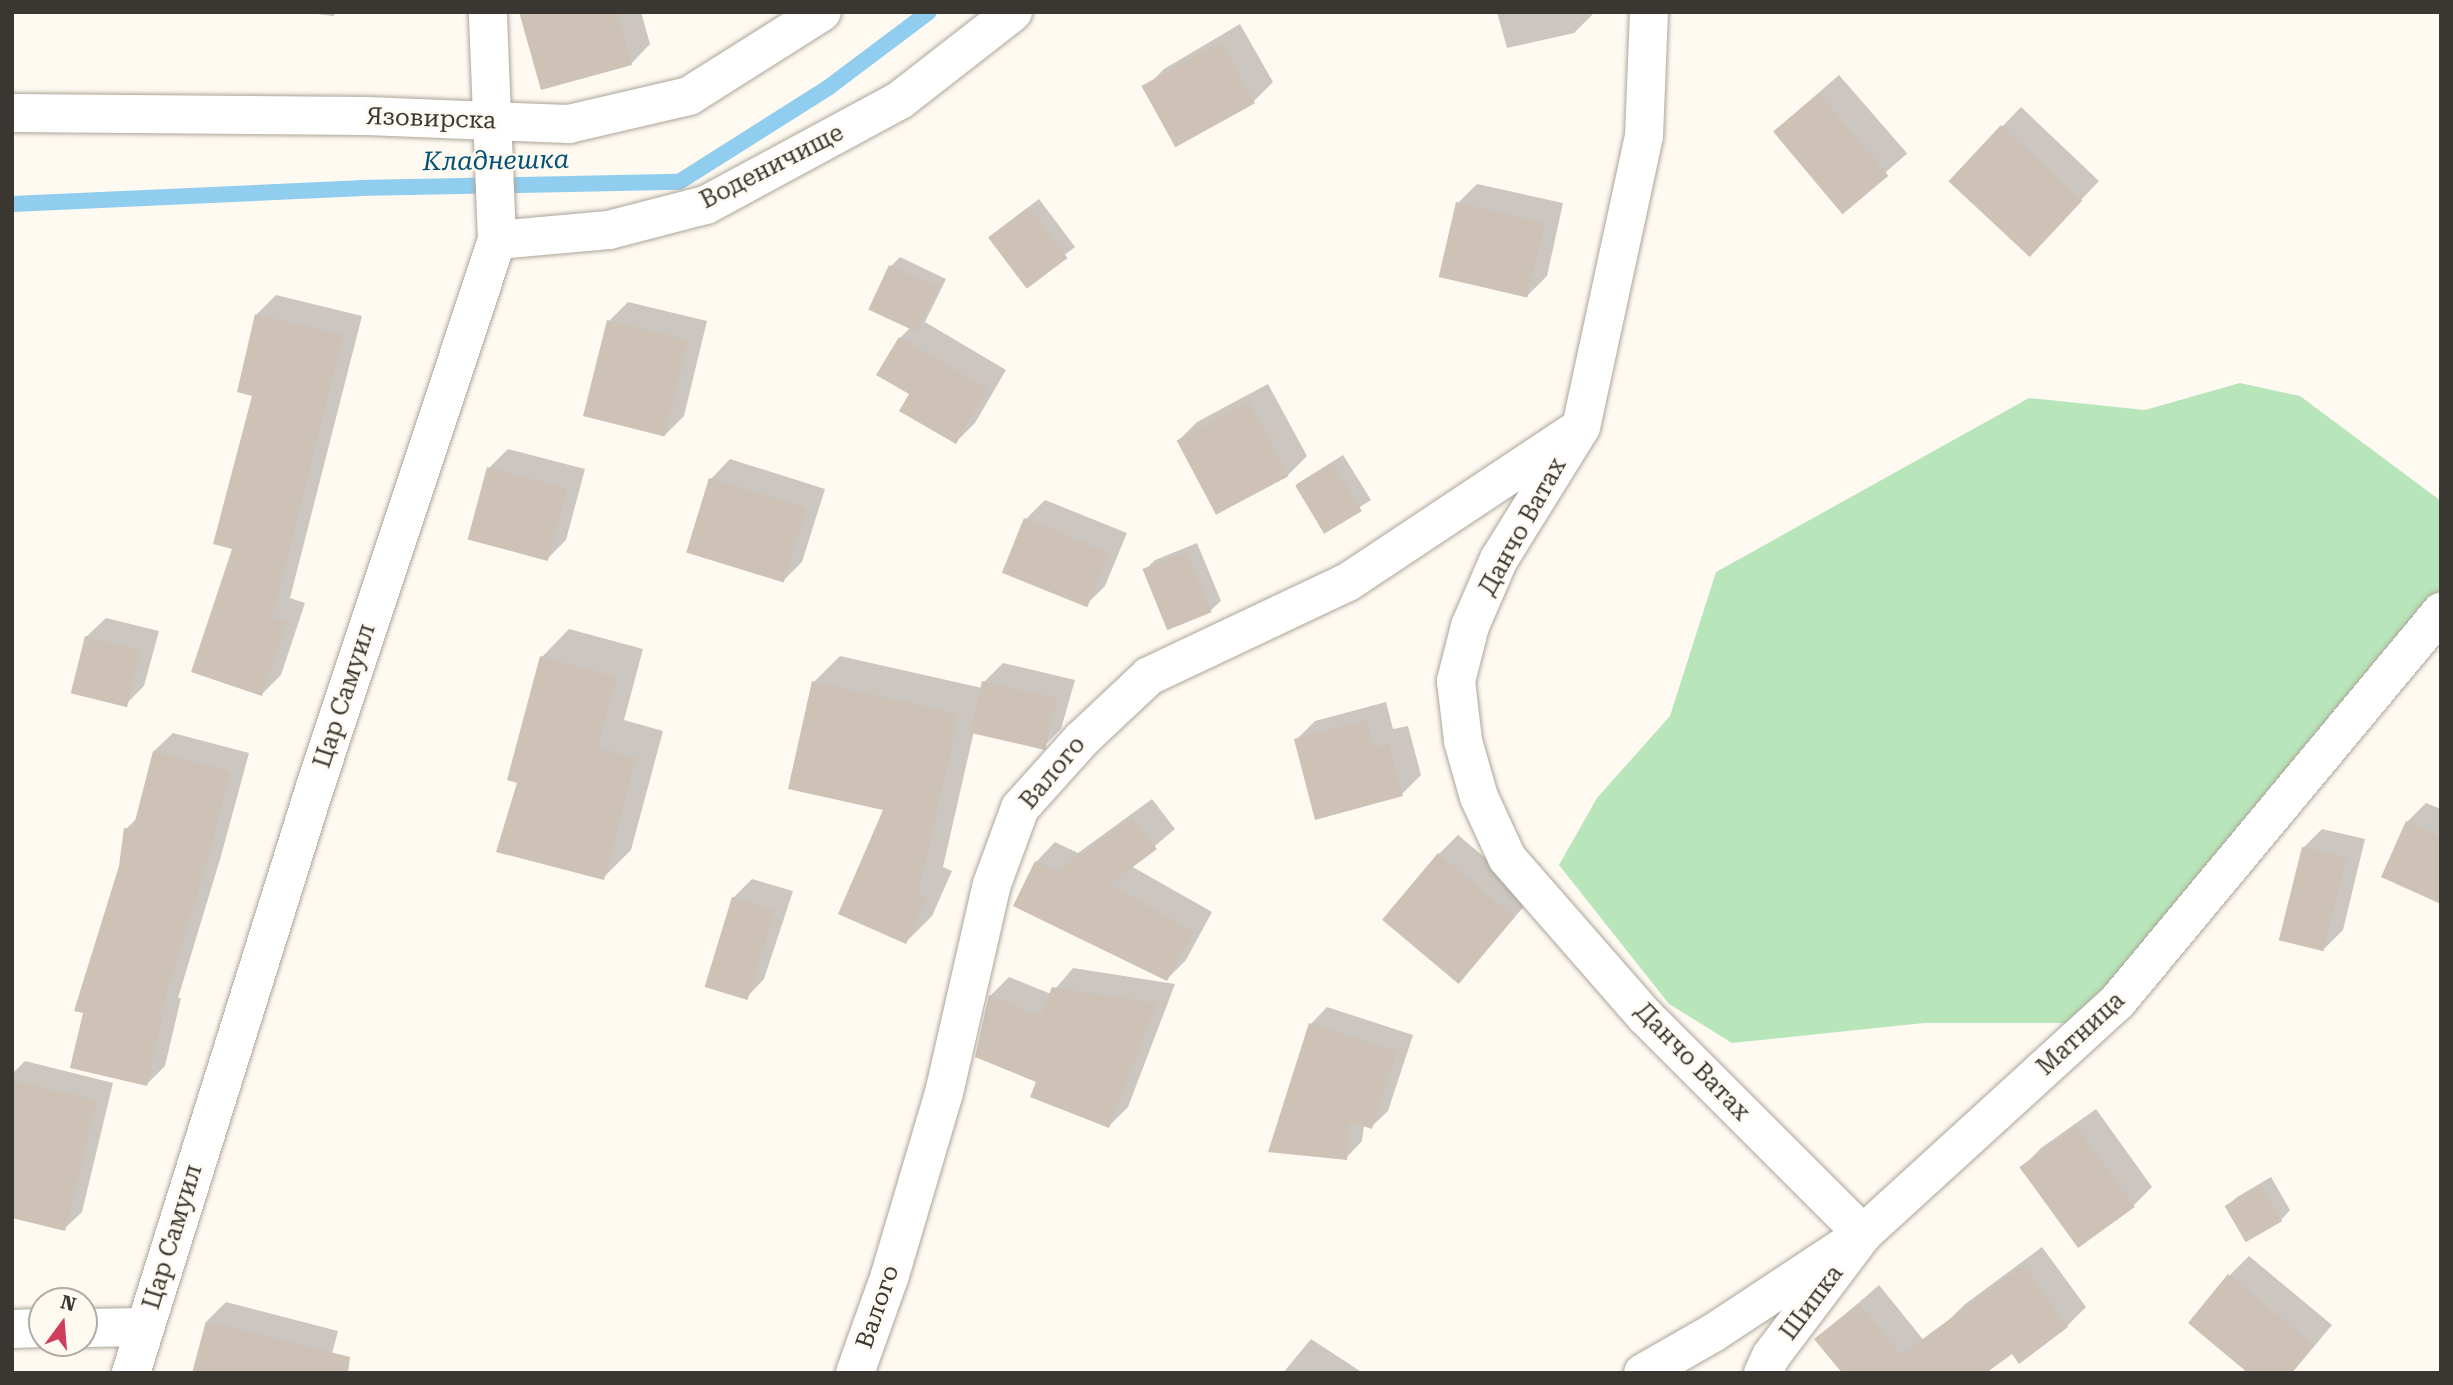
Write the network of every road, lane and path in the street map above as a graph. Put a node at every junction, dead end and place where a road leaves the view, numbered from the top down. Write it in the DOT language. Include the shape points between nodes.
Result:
graph roads {
  1 [pos="488,12"];
  2 [pos="822,12"];
  3 [pos="1013,12"];
  4 [pos="1649,12"];
  5 [pos="12,113"];
  6 [pos="494,121"];
  7 [pos="497,240"];
  8 [pos="1581,427"];
  9 [pos="2441,612"];
  10 [pos="1863,1234"];
  11 [pos="98,1328"];
  12 [pos="145,1328"];
  13 [pos="131,1373"];
  14 [pos="855,1373"];
  15 [pos="1643,1373"];
  16 [pos="1763,1373"];
  1 -- 6 [label="street, Цар Самуил"];
  2 -- 6 [label="street, Язовирска" via="689,96 569,124"];
  3 -- 7 [label="street, Воденичище" via="900,100 706,205 609,230"];
  4 -- 8 [label="street, Данчо Ватах" via="1644,136"];
  5 -- 6 [label="street, Язовирска"];
  6 -- 7 [label="street, Цар Самуил"];
  7 -- 12 [label="street, Цар Самуил" via="315,787"];
  8 -- 10 [label="street, Данчо Ватах" via="1499,559 1470,626 1456,681 1462,741 1479,797 1507,858 1645,1016"];
  8 -- 14 [label="street, Валого" via="1348,582 1149,676 1082,738 1020,808 992,884 944,1093 890,1275"];
  9 -- 10 [label="street, Матница" via="2118,1001"];
  10 -- 15 [label="street, Матница" via="1713,1333"];
  10 -- 16 [label="street, Шипка"];
  11 -- 12 [label="street"];
  12 -- 13 [label="street, Цар Самуил"];
}
